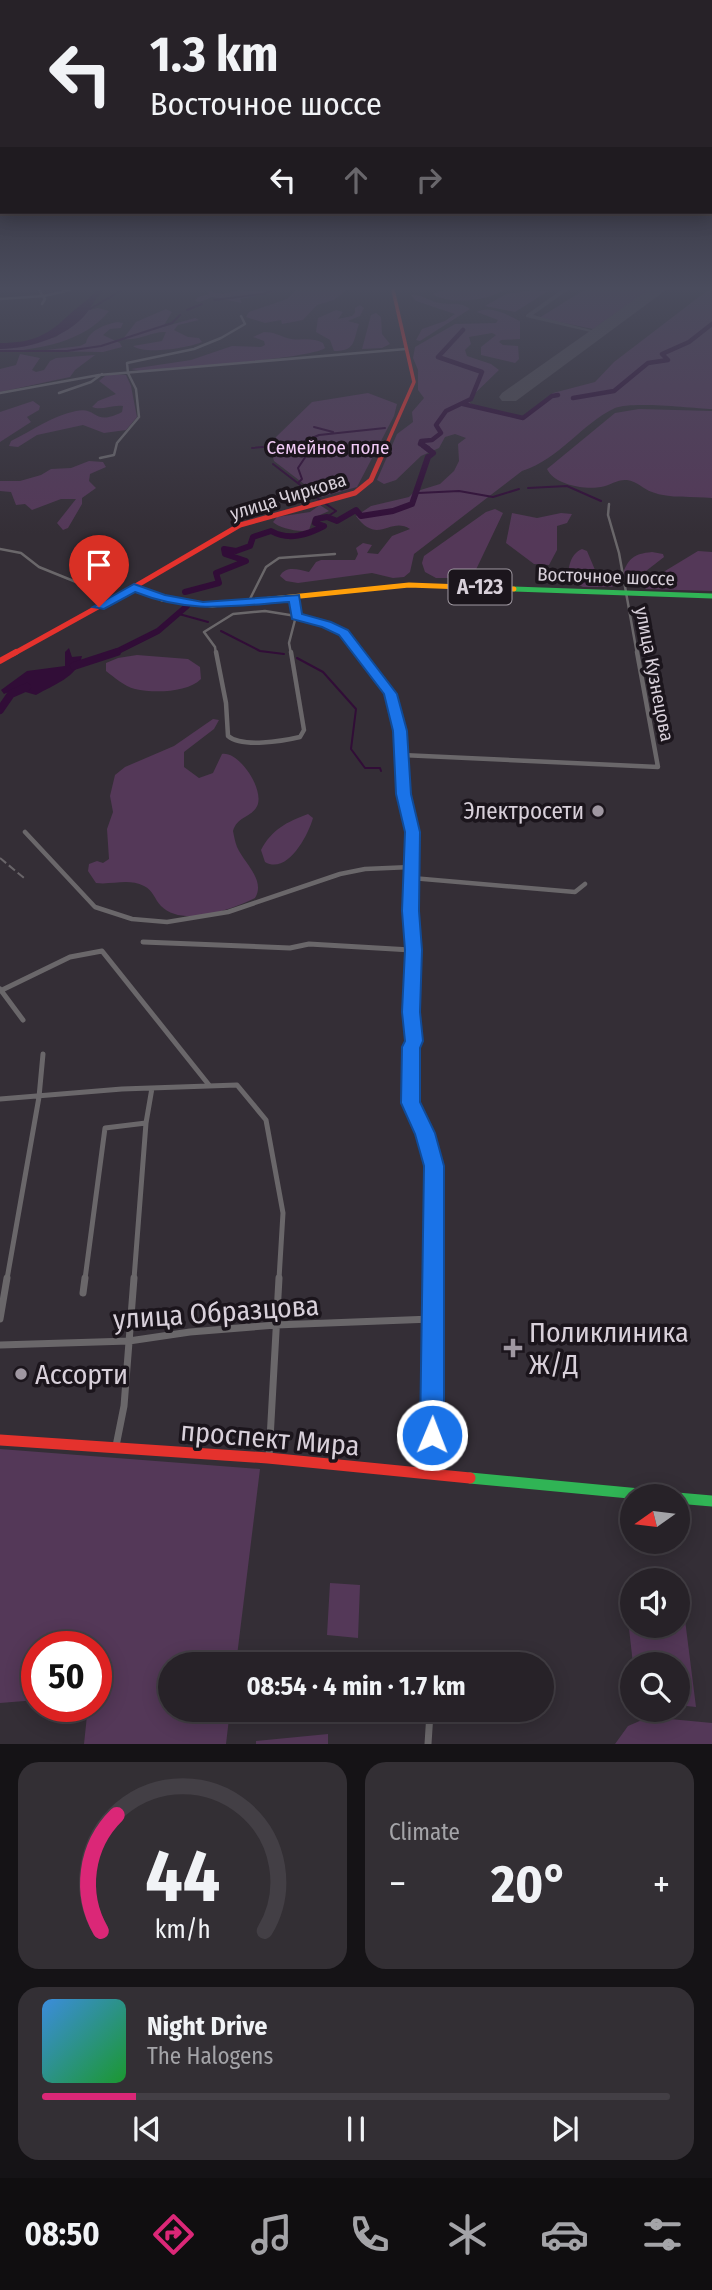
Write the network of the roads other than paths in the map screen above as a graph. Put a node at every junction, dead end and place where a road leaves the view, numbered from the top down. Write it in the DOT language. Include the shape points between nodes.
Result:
graph roads {
  1 [pos="147,371"];
  2 [pos="411,371"];
  3 [pos="103,373"];
  4 [pos="128,373"];
  5 [pos="0,393"];
  6 [pos="59,393"];
  7 [pos="100,458"];
  8 [pos="609,504"];
  9 [pos="0,549"];
  10 [pos="335,554"];
  11 [pos="134,587"];
  12 [pos="625,593"];
  13 [pos="712,596"];
  14 [pos="295,598"];
  15 [pos="248,603"];
  16 [pos="99,607"];
  17 [pos="296,616"];
  18 [pos="0,661"];
  19 [pos="402,755"];
  20 [pos="25,832"];
  21 [pos="411,867"];
  22 [pos="411,878"];
  23 [pos="585,884"];
  24 [pos="143,942"];
  25 [pos="414,950"];
  26 [pos="0,990"];
  27 [pos="23,1020"];
  28 [pos="43,1054"];
  29 [pos="209,1084"];
  30 [pos="152,1088"];
  31 [pos="39,1097"];
  32 [pos="0,1099"];
  33 [pos="146,1123"];
  34 [pos="83,1293"];
  35 [pos="434,1318"];
  36 [pos="0,1319"];
  37 [pos="276,1325"];
  38 [pos="129,1340"];
  39 [pos="0,1345"];
  40 [pos="0,1440"];
  41 [pos="116,1447"];
  42 [pos="268,1458"];
  43 [pos="431,1473"];
  44 [pos="620,1492"];
  45 [pos="690,1499"];
  46 [pos="712,1501"];
  47 [pos="429,1722"];
  48 [pos="428,1744"];
  1 -- 4 [label="street"];
  2 -- 11 [label="main road, улица Чиркова" via="412,388 371,480 355,492 240,525"];
  3 -- 4 [label="street"];
  3 -- 5 [label="street"];
  3 -- 6 [label="street"];
  4 -- 7 [label="street" via="136,389 139,417 117,443 114,455"];
  8 -- 12 [label="street, улица Кузнецова"];
  9 -- 16 [label="street" via="21,553 39,567 86,586"];
  10 -- 15 [label="street" via="271,561"];
  11 -- 15 [label="main road, А-123" via="172,601"];
  11 -- 16 [label="main road, улица Чиркова"];
  12 -- 13 [label="main road, Восточное шоссе / А-123"];
  12 -- 14 [label="main road, Восточное шоссе / А-123" via="409,585"];
  12 -- 19 [label="street, улица Кузнецова" via="657,767"];
  14 -- 15 [label="main road, Восточное шоссе / А-123"];
  14 -- 17 [label="main road"];
  16 -- 18 [label="main road, улица Чиркова"];
  17 -- 17 [label="street" via="289,643 304,730 300,737 280,742 234,741 228,736 215,647 204,632 227,616 258,611"];
  17 -- 19 [label="main road" via="344,633 375,671 396,708"];
  19 -- 21 [label="main road" via="403,794 412,832"];
  20 -- 21 [label="street" via="95,907 132,919 167,922 228,912 340,874"];
  21 -- 22 [label="main road"];
  22 -- 23 [label="street" via="575,892"];
  22 -- 25 [label="main road"];
  24 -- 25 [label="street"];
  25 -- 35 [label="main road" via="411,1103 434,1166"];
  26 -- 27 [label="street"];
  26 -- 29 [label="street" via="79,954 99,950"];
  28 -- 31 [label="street"];
  29 -- 30 [label="street"];
  29 -- 37 [label="street" via="237,1085 266,1120 283,1213"];
  30 -- 31 [label="street"];
  30 -- 33 [label="street"];
  31 -- 32 [label="street"];
  31 -- 36 [label="street"];
  33 -- 34 [label="street" via="105,1128"];
  33 -- 38 [label="street"];
  35 -- 37 [label="street, улица Образцова"];
  35 -- 43 [label="main road"];
  37 -- 38 [label="street, улица Образцова"];
  37 -- 42 [label="street"];
  38 -- 39 [label="street, улица Образцова"];
  38 -- 41 [label="street"];
  40 -- 41 [label="main road, проспект Мира"];
  41 -- 42 [label="main road, проспект Мира"];
  42 -- 43 [label="main road, проспект Мира"];
  43 -- 44 [label="main road, проспект Мира"];
  45 -- 46 [label="main road"];
  47 -- 48 [label="street"];
}
